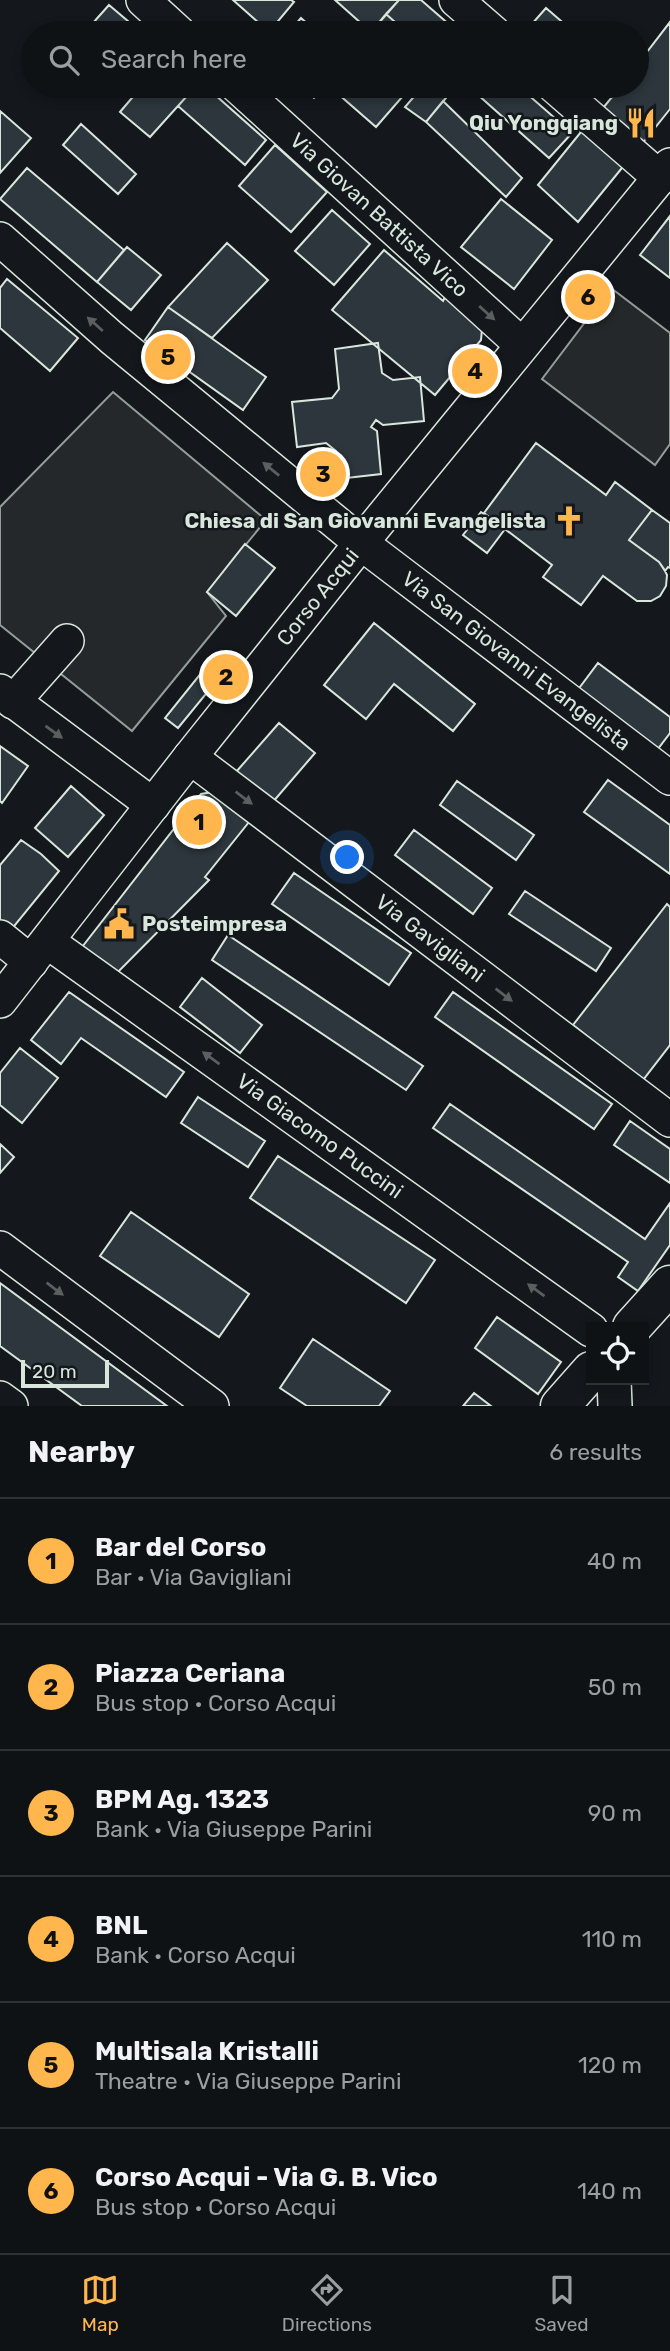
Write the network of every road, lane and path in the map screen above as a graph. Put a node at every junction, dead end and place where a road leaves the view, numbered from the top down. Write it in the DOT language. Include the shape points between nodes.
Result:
graph roads {
  1 [pos="143,0"];
  2 [pos="456,0"];
  3 [pos="166,21"];
  4 [pos="480,21"];
  5 [pos="250,98"];
  6 [pos="569,98"];
  7 [pos="665,172"];
  8 [pos="0,239"];
  9 [pos="522,345"];
  10 [pos="361,543"];
  11 [pos="67,641"];
  12 [pos="7,696"];
  13 [pos="190,757"];
  14 [pos="670,778"];
  15 [pos="153,805"];
  16 [pos="0,937"];
  17 [pos="40,952"];
  18 [pos="0,1001"];
  19 [pos="670,1121"];
  20 [pos="0,1248"];
  21 [pos="670,1285"];
  22 [pos="637,1322"];
  23 [pos="586,1327"];
  24 [pos="586,1377"];
  25 [pos="614,1385"];
  26 [pos="0,1398"];
  27 [pos="11,1406"];
  28 [pos="212,1406"];
  29 [pos="560,1406"];
  30 [pos="615,1406"];
  1 -- 3 [label="street"];
  2 -- 4 [label="street"];
  5 -- 9 [label="street, Via Giovan Battista Vico, one-way"];
  6 -- 7 [label="street"];
  7 -- 9 [label="street, Corso Acqui"];
  10 -- 8 [label="street, Via San Giovanni Evangelista, one-way" via="112,338"];
  9 -- 10 [label="street, Corso Acqui"];
  10 -- 13 [label="street, Corso Acqui"];
  10 -- 14 [label="street, Via San Giovanni Evangelista"];
  11 -- 12 [label="street"];
  12 -- 15 [label="street, one-way"];
  13 -- 15 [label="street, Corso Acqui"];
  13 -- 19 [label="street, Via Gavigliani, one-way"];
  15 -- 17 [label="street, Corso Acqui"];
  16 -- 17 [label="street, Via Giacomo Puccini"];
  17 -- 18 [label="street, Corso Acqui"];
  23 -- 17 [label="street, Via Giacomo Puccini, one-way"];
  20 -- 28 [label="street, one-way"];
  21 -- 22 [label="main road"];
  24 -- 29 [label="main road"];
  25 -- 30 [label="street"];
  26 -- 27 [label="street"];
}
